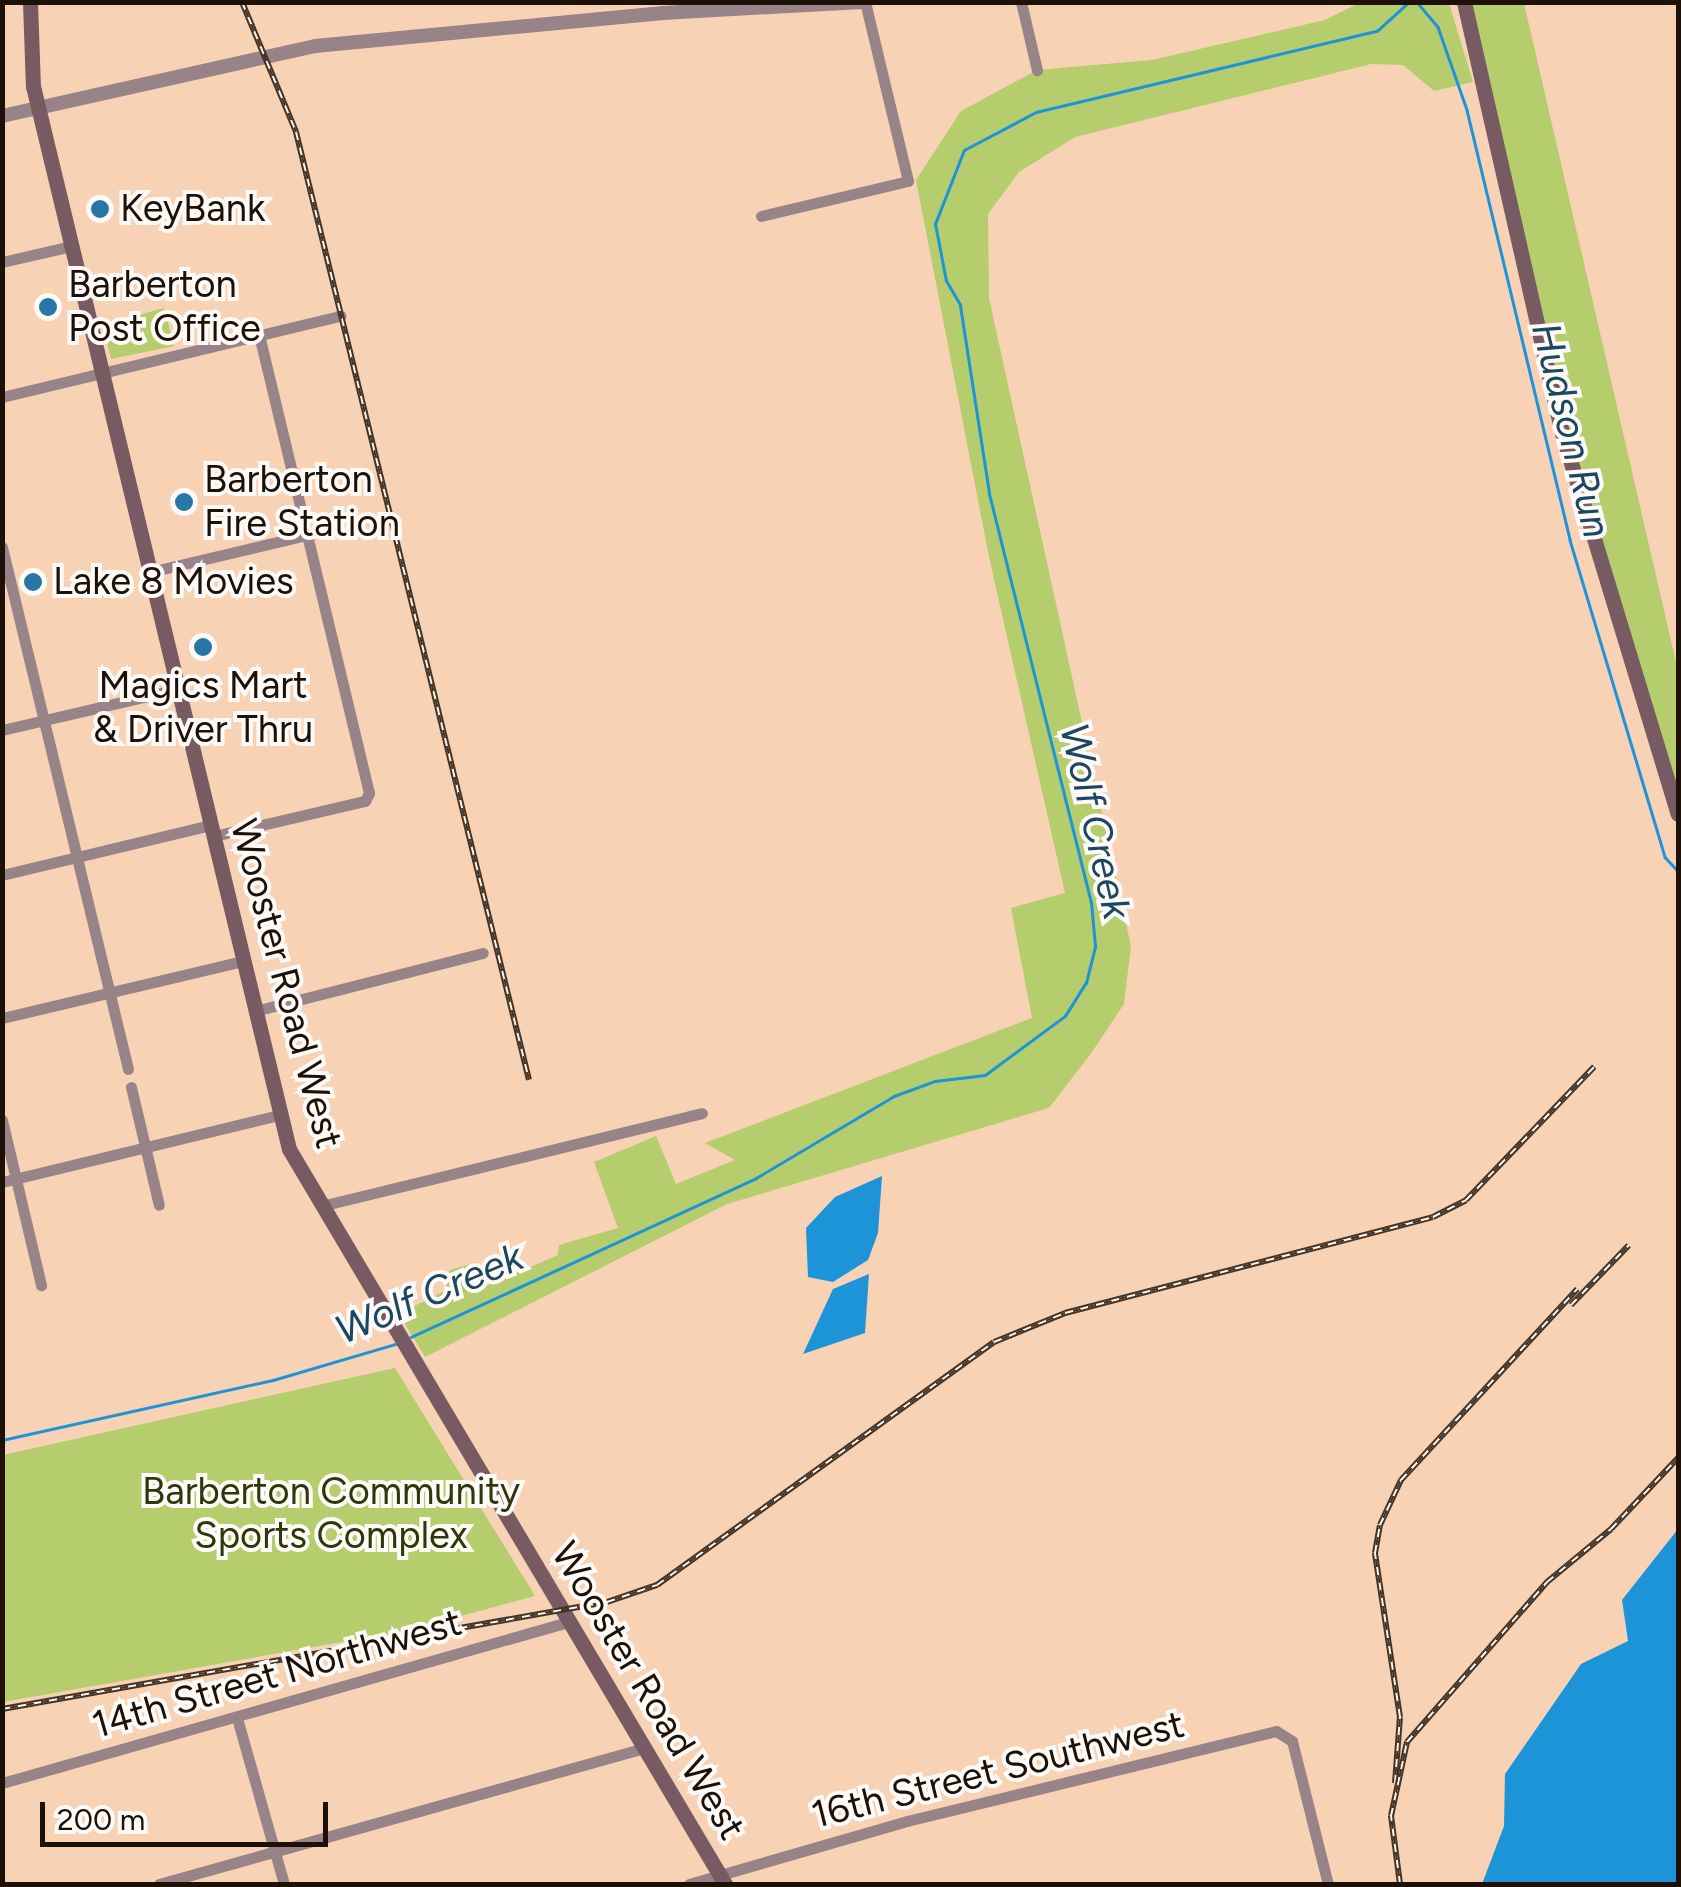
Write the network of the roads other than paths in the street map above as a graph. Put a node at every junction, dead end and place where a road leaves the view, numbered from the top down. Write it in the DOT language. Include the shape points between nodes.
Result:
graph roads {
  1 [pos="864,2"];
  2 [pos="1022,2"];
  3 [pos="1464,2"];
  4 [pos="29,3"];
  5 [pos="1038,70"];
  6 [pos="39,108"];
  7 [pos="2,116"];
  8 [pos="762,216"];
  9 [pos="72,246"];
  10 [pos="2,262"];
  11 [pos="340,316"];
  12 [pos="259,336"];
  13 [pos="102,374"];
  14 [pos="2,396"];
  15 [pos="307,535"];
  16 [pos="2,548"];
  17 [pos="150,572"];
  18 [pos="16,604"];
  19 [pos="2,607"];
  20 [pos="178,689"];
  21 [pos="43,720"];
  22 [pos="2,730"];
  23 [pos="1678,814"];
  24 [pos="212,831"];
  25 [pos="76,858"];
  26 [pos="2,875"];
  27 [pos="483,953"];
  28 [pos="244,961"];
  29 [pos="108,992"];
  30 [pos="255,1011"];
  31 [pos="2,1018"];
  32 [pos="128,1069"];
  33 [pos="131,1087"];
  34 [pos="702,1113"];
  35 [pos="280,1115"];
  36 [pos="2,1120"];
  37 [pos="146,1148"];
  38 [pos="17,1179"];
  39 [pos="2,1182"];
  40 [pos="159,1205"];
  41 [pos="321,1206"];
  42 [pos="41,1285"];
  43 [pos="568,1622"];
  44 [pos="237,1718"];
  45 [pos="644,1748"];
  46 [pos="2,1783"];
  47 [pos="275,1852"];
  48 [pos="723,1880"];
  49 [pos="159,1884"];
  50 [pos="284,1884"];
  51 [pos="689,1884"];
  52 [pos="1328,1884"];
  1 -- 6 [label="street" via="663,13 316,46"];
  1 -- 8 [label="street" via="908,181"];
  2 -- 5 [label="street"];
  3 -- 23 [label="main road" via="1562,433"];
  4 -- 6 [label="main road, Wooster Road West" via="28,56"];
  6 -- 7 [label="street"];
  6 -- 9 [label="main road, Wooster Road West"];
  9 -- 10 [label="street"];
  9 -- 13 [label="main road, Wooster Road West"];
  11 -- 12 [label="street"];
  12 -- 13 [label="street"];
  12 -- 15 [label="street"];
  13 -- 14 [label="street"];
  13 -- 17 [label="main road, Wooster Road West"];
  15 -- 17 [label="street"];
  15 -- 24 [label="street" via="369,793 365,800"];
  16 -- 18 [label="street"];
  17 -- 20 [label="main road, Wooster Road West"];
  18 -- 19 [label="street"];
  18 -- 21 [label="street"];
  20 -- 21 [label="street"];
  20 -- 24 [label="main road, Wooster Road West"];
  21 -- 22 [label="street"];
  21 -- 25 [label="street"];
  24 -- 25 [label="street"];
  24 -- 28 [label="main road, Wooster Road West"];
  25 -- 26 [label="street"];
  25 -- 29 [label="street"];
  27 -- 30 [label="street"];
  28 -- 29 [label="street"];
  28 -- 30 [label="main road, Wooster Road West"];
  29 -- 31 [label="street"];
  29 -- 32 [label="street"];
  30 -- 35 [label="main road, Wooster Road West"];
  33 -- 37 [label="street"];
  34 -- 41 [label="street"];
  35 -- 37 [label="street"];
  35 -- 41 [label="main road, Wooster Road West" via="292,1156"];
  36 -- 38 [label="street"];
  37 -- 38 [label="street"];
  37 -- 40 [label="street"];
  38 -- 39 [label="street"];
  38 -- 42 [label="street"];
  41 -- 43 [label="main road, Wooster Road West"];
  43 -- 44 [label="street, 14th Street Northwest"];
  43 -- 45 [label="main road, Wooster Road West"];
  44 -- 46 [label="street, 14th Street Northwest"];
  44 -- 47 [label="street"];
  45 -- 47 [label="street"];
  45 -- 48 [label="main road, Wooster Road West"];
  47 -- 49 [label="street"];
  47 -- 50 [label="street"];
  48 -- 51 [label="street, 16th Street Southwest"];
  48 -- 52 [label="street, 16th Street Southwest" via="1280,1731 1290,1738"];
}
